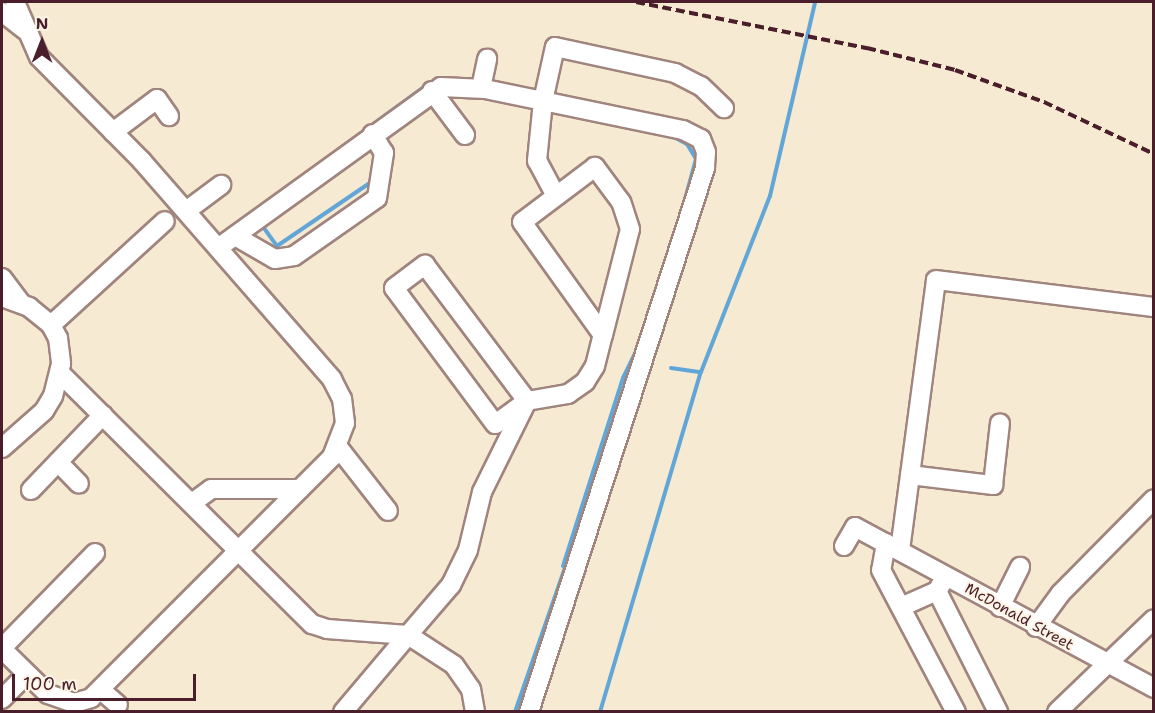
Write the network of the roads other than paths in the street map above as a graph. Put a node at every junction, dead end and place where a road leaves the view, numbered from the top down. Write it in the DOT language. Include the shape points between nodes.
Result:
graph roads {
  1 [pos="15,2"];
  2 [pos="2,12"];
  3 [pos="25,30"];
  4 [pos="487,59"];
  5 [pos="481,88"];
  6 [pos="432,91"];
  7 [pos="543,101"];
  8 [pos="724,108"];
  9 [pos="169,116"];
  10 [pos="113,132"];
  11 [pos="372,134"];
  12 [pos="465,135"];
  13 [pos="221,185"];
  14 [pos="556,196"];
  15 [pos="186,211"];
  16 [pos="165,221"];
  17 [pos="235,236"];
  18 [pos="218,248"];
  19 [pos="2,278"];
  20 [pos="2,297"];
  21 [pos="21,303"];
  22 [pos="1154,307"];
  23 [pos="51,325"];
  24 [pos="603,335"];
  25 [pos="60,373"];
  26 [pos="527,401"];
  27 [pos="103,415"];
  28 [pos="1000,423"];
  29 [pos="338,447"];
  30 [pos="2,448"];
  31 [pos="58,462"];
  32 [pos="910,475"];
  33 [pos="79,484"];
  34 [pos="300,489"];
  35 [pos="31,490"];
  36 [pos="1154,499"];
  37 [pos="192,503"];
  38 [pos="388,511"];
  39 [pos="844,546"];
  40 [pos="893,547"];
  41 [pos="240,550"];
  42 [pos="95,553"];
  43 [pos="1020,567"];
  44 [pos="941,584"];
  45 [pos="901,607"];
  46 [pos="1000,607"];
  47 [pos="1154,620"];
  48 [pos="1036,627"];
  49 [pos="408,635"];
  50 [pos="2,649"];
  51 [pos="1108,666"];
  52 [pos="26,675"];
  53 [pos="1154,688"];
  54 [pos="102,691"];
  55 [pos="2,699"];
  56 [pos="118,705"];
  57 [pos="61,706"];
  58 [pos="343,711"];
  59 [pos="475,711"];
  60 [pos="529,711"];
  61 [pos="956,711"];
  62 [pos="998,711"];
  63 [pos="1057,711"];
  1 -- 3 [label="street"];
  2 -- 3 [label="street"];
  3 -- 10 [label="street" via="39,57"];
  4 -- 5 [label="street"];
  5 -- 6 [label="street" via="454,86"];
  5 -- 7 [label="street"];
  6 -- 11 [label="street"];
  6 -- 12 [label="street"];
  7 -- 8 [label="street" via="555,47 675,73 701,86"];
  7 -- 14 [label="street" via="537,161"];
  7 -- 60 [label="street" via="683,130 700,139 707,160"];
  9 -- 10 [label="street" via="157,99"];
  10 -- 15 [label="street"];
  11 -- 17 [label="street"];
  11 -- 17 [label="street" via="384,153 376,198 294,256 275,259"];
  13 -- 15 [label="street"];
  14 -- 24 [label="street" via="522,222"];
  14 -- 24 [label="street" via="595,167 628,216 630,229"];
  15 -- 18 [label="street"];
  16 -- 23 [label="street"];
  17 -- 18 [label="street"];
  18 -- 29 [label="street" via="332,379 345,411"];
  19 -- 21 [label="street"];
  20 -- 21 [label="street"];
  21 -- 23 [label="street"];
  22 -- 32 [label="street" via="936,280"];
  23 -- 25 [label="street" via="58,338"];
  24 -- 26 [label="street" via="595,366 585,382 568,394"];
  25 -- 27 [label="street"];
  25 -- 30 [label="street" via="44,411"];
  26 -- 26 [label="street" via="425,265 394,288 495,424"];
  26 -- 49 [label="street" via="482,492 468,550 452,585"];
  27 -- 31 [label="street"];
  27 -- 37 [label="street"];
  28 -- 32 [label="street" via="993,485"];
  29 -- 34 [label="street"];
  29 -- 38 [label="street"];
  31 -- 33 [label="street"];
  31 -- 35 [label="street"];
  32 -- 40 [label="street"];
  34 -- 37 [label="street" via="211,489"];
  34 -- 41 [label="street"];
  36 -- 48 [label="street" via="1061,593"];
  37 -- 41 [label="street"];
  39 -- 40 [label="street, McDonald Street" via="855,527"];
  40 -- 44 [label="street, McDonald Street"];
  40 -- 45 [label="street" via="881,570"];
  41 -- 49 [label="street" via="248,564 312,624 327,629"];
  41 -- 54 [label="street"];
  42 -- 50 [label="street"];
  43 -- 46 [label="street"];
  44 -- 45 [label="street"];
  44 -- 46 [label="street, McDonald Street"];
  44 -- 62 [label="street"];
  45 -- 61 [label="street"];
  46 -- 48 [label="street, McDonald Street"];
  47 -- 51 [label="street"];
  48 -- 51 [label="street, McDonald Street"];
  49 -- 58 [label="street"];
  49 -- 59 [label="street" via="454,665 471,689"];
  50 -- 52 [label="street"];
  51 -- 53 [label="street, McDonald Street"];
  51 -- 63 [label="street"];
  52 -- 55 [label="street"];
  52 -- 57 [label="street"];
  54 -- 56 [label="street"];
  54 -- 57 [label="street" via="82,702"];
}
